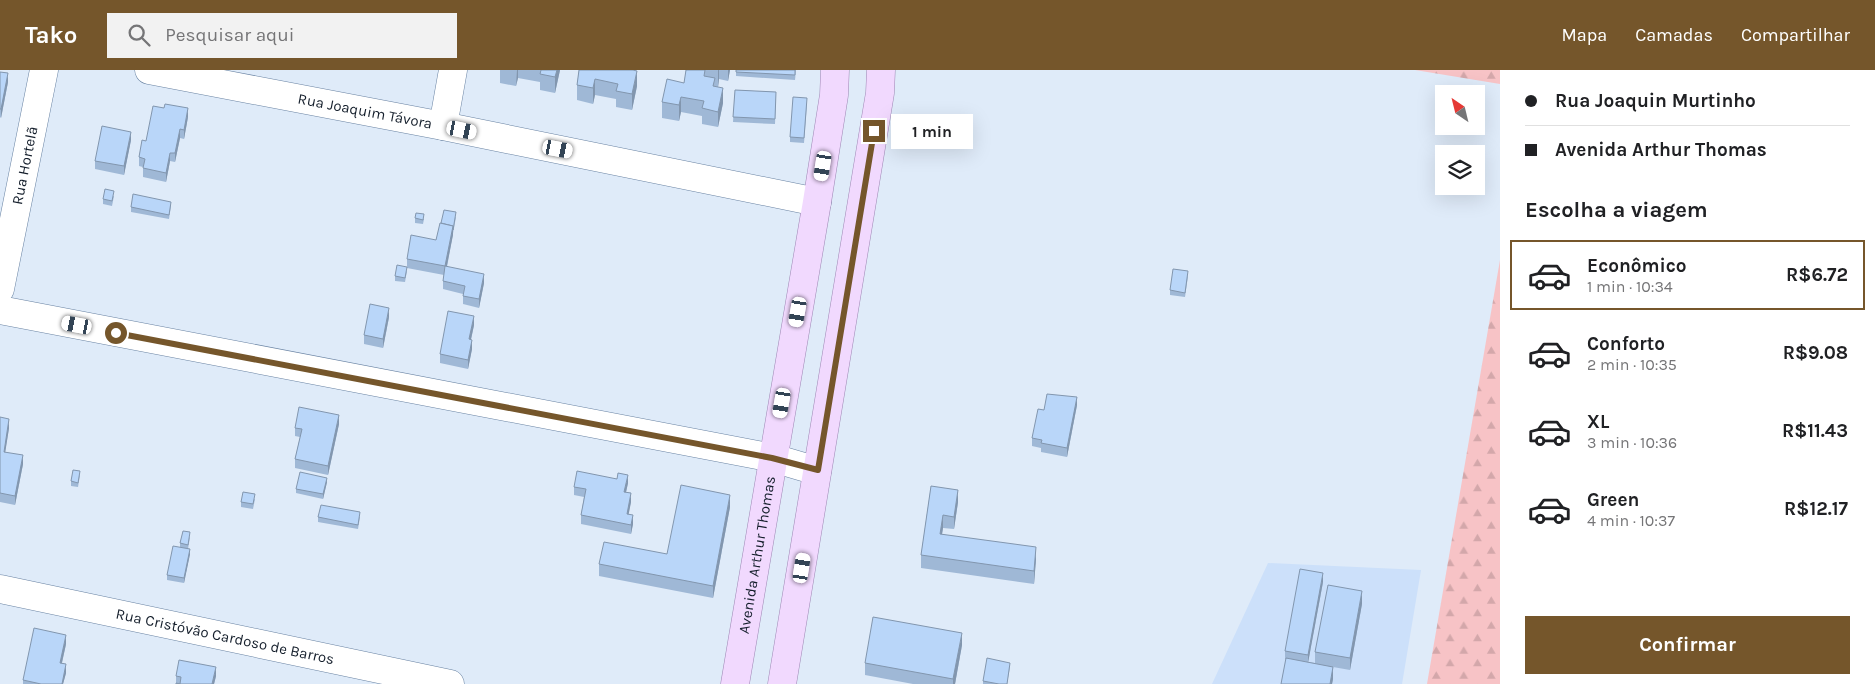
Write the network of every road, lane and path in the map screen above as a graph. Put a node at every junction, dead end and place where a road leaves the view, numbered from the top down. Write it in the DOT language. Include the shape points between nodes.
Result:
graph roads {
  1 [pos="44,70"];
  2 [pos="149,70"];
  3 [pos="453,70"];
  4 [pos="835,70"];
  5 [pos="881,70"];
  6 [pos="443,126"];
  7 [pos="817,202"];
  8 [pos="0,289"];
  9 [pos="0,310"];
  10 [pos="772,458"];
  11 [pos="818,470"];
  12 [pos="0,590"];
  13 [pos="450,684"];
  14 [pos="735,684"];
  15 [pos="782,684"];
  1 -- 8 [label="street, Rua Hortelã"];
  2 -- 6 [label="street, Rua Joaquim Távora"];
  3 -- 6 [label="street"];
  4 -- 7 [label="main road, Avenida Arthur Thomas"];
  5 -- 11 [label="main road" via="880,93"];
  6 -- 7 [label="street, Rua Joaquim Távora"];
  7 -- 10 [label="main road, Avenida Arthur Thomas"];
  9 -- 10 [label="street"];
  10 -- 11 [label="street"];
  10 -- 14 [label="main road, Avenida Arthur Thomas"];
  11 -- 15 [label="main road"];
  12 -- 13 [label="street, Rua Cristóvão Cardoso de Barros"];
}
